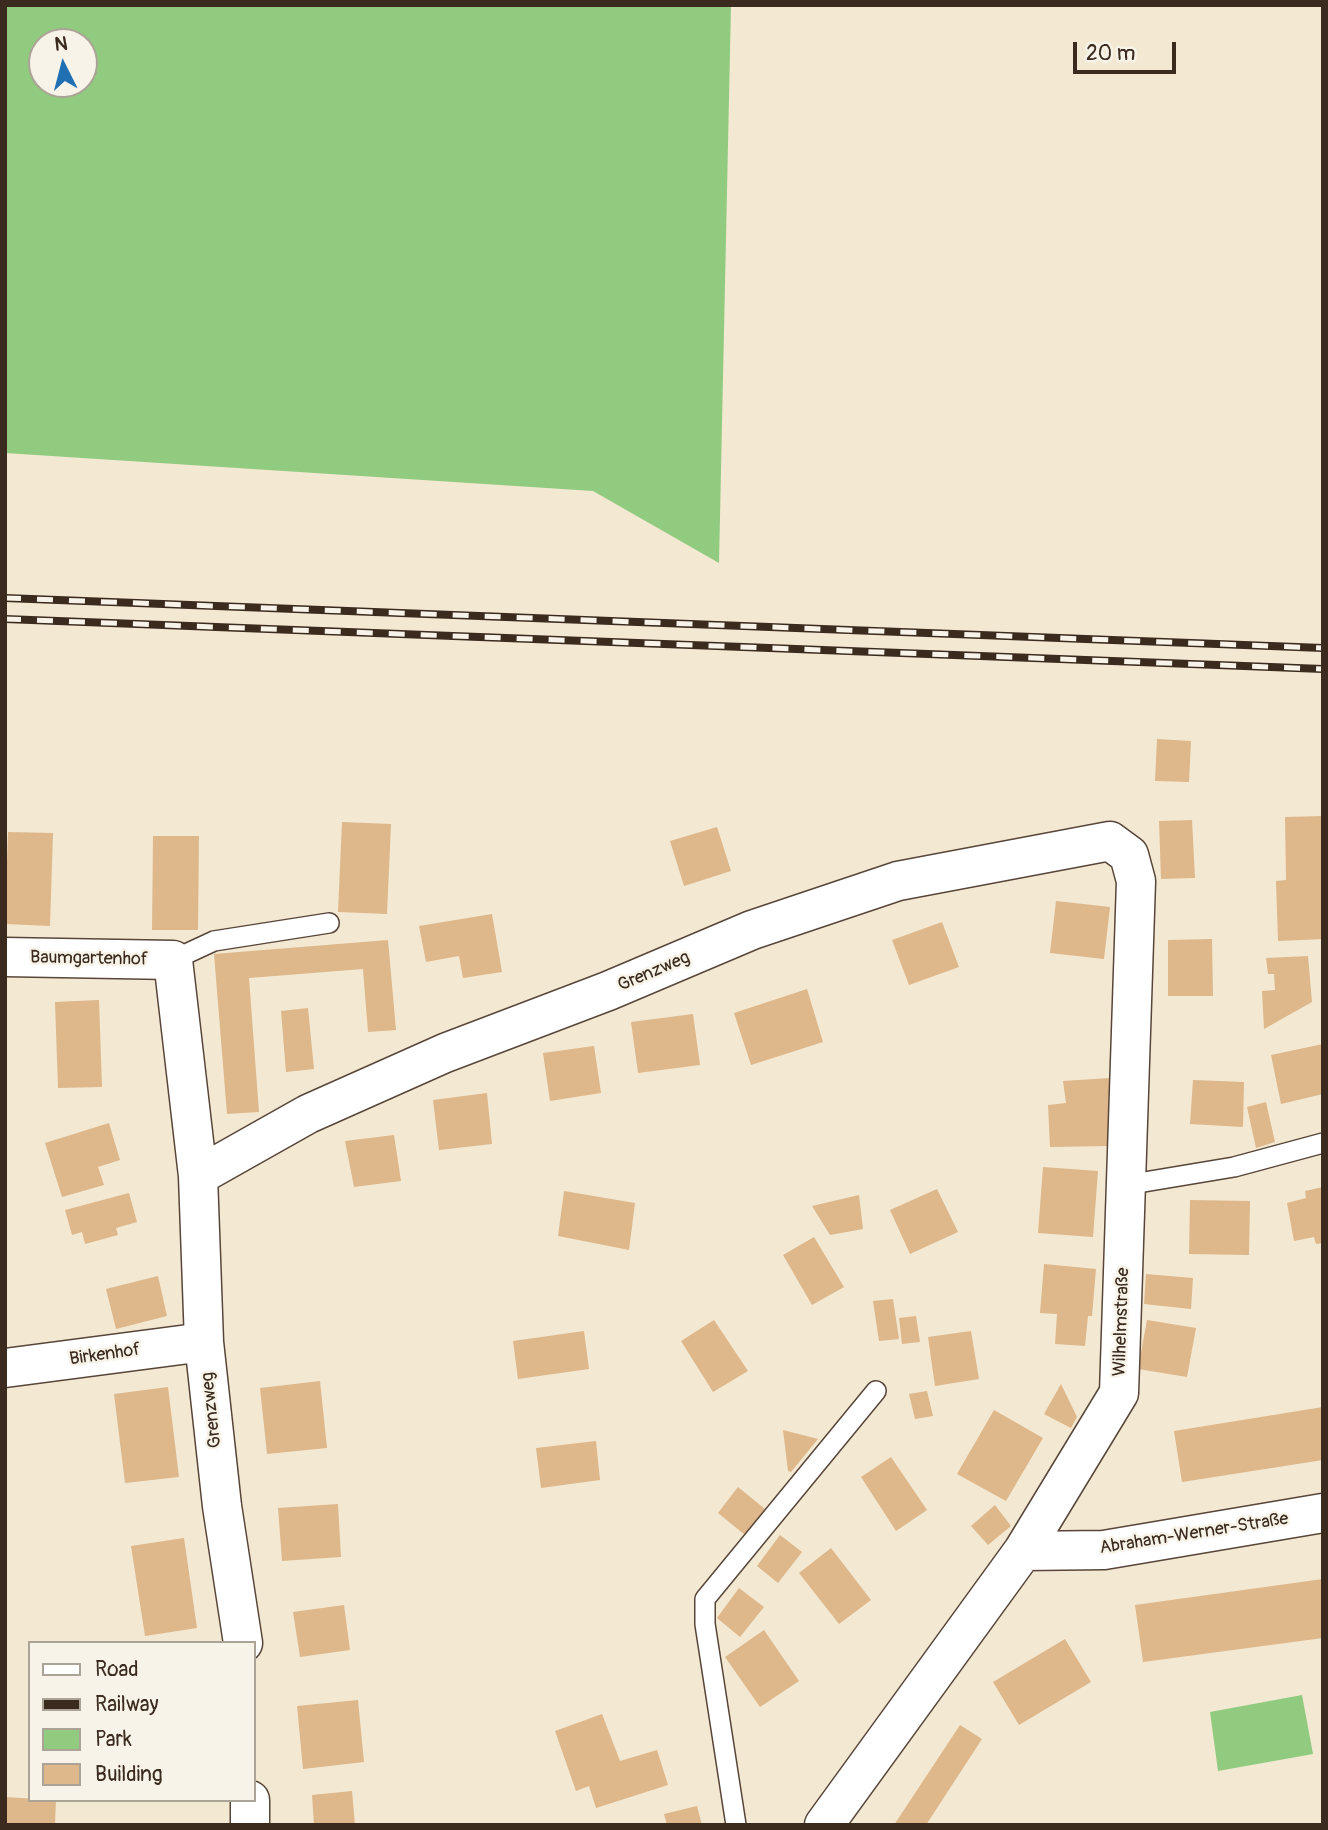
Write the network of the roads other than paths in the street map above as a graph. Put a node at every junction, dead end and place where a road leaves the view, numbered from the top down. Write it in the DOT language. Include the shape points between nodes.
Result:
graph roads {
  1 [pos="1129,855"];
  2 [pos="329,923"];
  3 [pos="5,957"];
  4 [pos="173,960"];
  5 [pos="1323,1143"];
  6 [pos="198,1176"];
  7 [pos="1126,1185"];
  8 [pos="204,1342"];
  9 [pos="5,1368"];
  10 [pos="876,1391"];
  11 [pos="1323,1514"];
  12 [pos="1023,1551"];
  13 [pos="243,1641"];
  14 [pos="250,1802"];
  15 [pos="250,1825"];
  16 [pos="736,1825"];
  17 [pos="824,1825"];
  1 -- 6 [label="street, Grenzweg" via="1110,841 898,881 752,930 308,1114"];
  1 -- 7 [label="street, Wilhelmstraße" via="1136,881"];
  2 -- 4 [label="lane" via="214,941"];
  3 -- 4 [label="street, Baumgartenhof"];
  4 -- 6 [label="street, Grenzweg"];
  5 -- 7 [label="lane" via="1234,1167"];
  6 -- 8 [label="street, Grenzweg"];
  7 -- 12 [label="street, Wilhelmstraße" via="1119,1393"];
  8 -- 9 [label="street, Birkenhof"];
  8 -- 13 [label="street, Grenzweg"];
  10 -- 16 [label="lane" via="705,1598 705,1624"];
  11 -- 12 [label="street, Abraham-Werner-Straße" via="1104,1550"];
  12 -- 17 [label="street, Wilhelmstraße"];
  14 -- 15 [label="street"];
}
